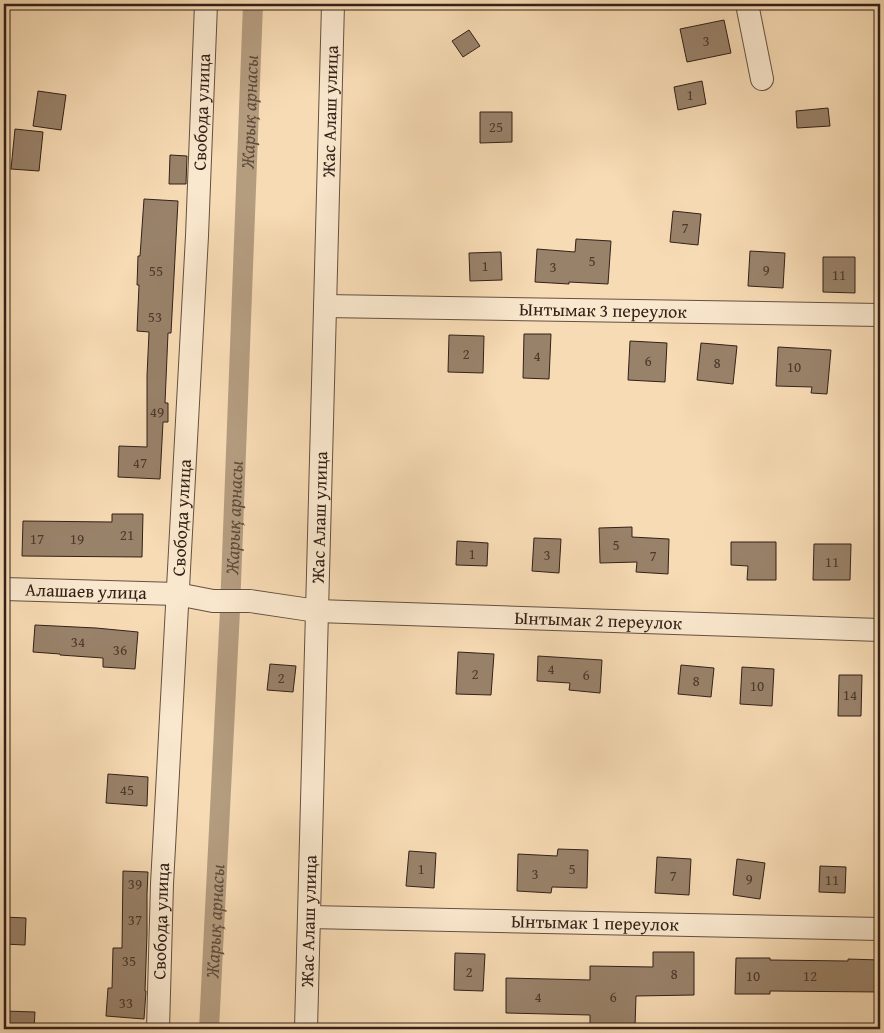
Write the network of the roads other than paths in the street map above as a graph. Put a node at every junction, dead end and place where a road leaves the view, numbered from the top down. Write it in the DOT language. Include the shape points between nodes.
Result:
graph roads {
  1 [pos="206,4"];
  2 [pos="333,4"];
  3 [pos="747,4"];
  4 [pos="762,79"];
  5 [pos="325,306"];
  6 [pos="880,316"];
  7 [pos="4,589"];
  8 [pos="177,594"];
  9 [pos="317,611"];
  10 [pos="880,630"];
  11 [pos="309,916"];
  12 [pos="880,929"];
  13 [pos="158,1029"];
  14 [pos="306,1029"];
  1 -- 8 [label="street, Свобода улица"];
  2 -- 5 [label="street, Жас Алаш улица"];
  3 -- 4 [label="street"];
  5 -- 6 [label="street, Ынтымак 3 переулок"];
  5 -- 9 [label="street, Жас Алаш улица"];
  7 -- 8 [label="street, Алашаев улица"];
  8 -- 9 [label="street, Алашаев улица" via="213,601 250,601"];
  8 -- 13 [label="street, Свобода улица"];
  9 -- 10 [label="street, Ынтымак 2 переулок"];
  9 -- 11 [label="street, Жас Алаш улица"];
  11 -- 12 [label="street, Ынтымак 1 переулок"];
  11 -- 14 [label="street, Жас Алаш улица"];
}
